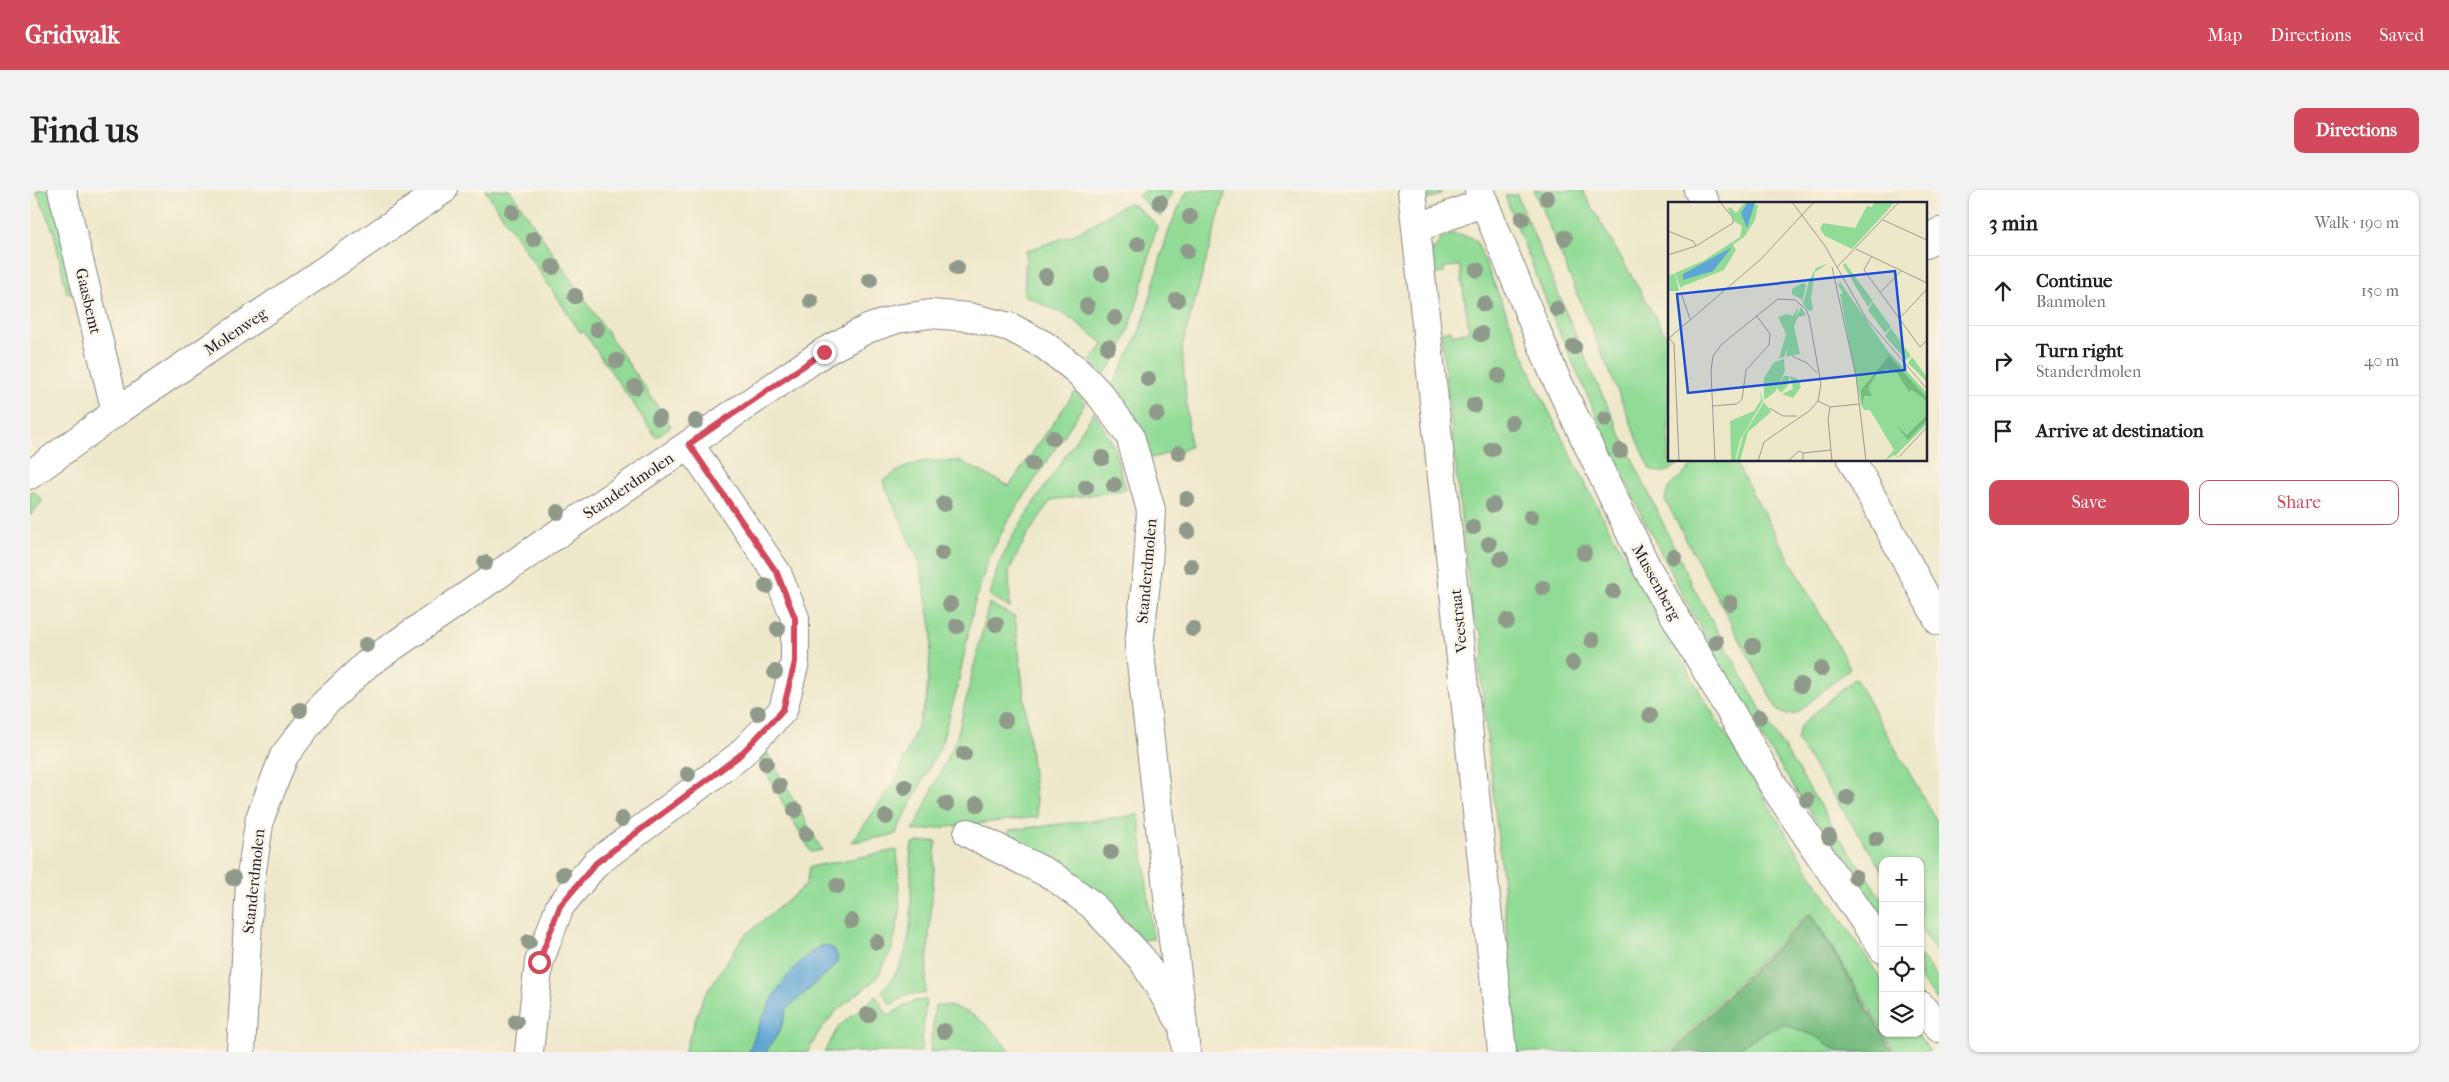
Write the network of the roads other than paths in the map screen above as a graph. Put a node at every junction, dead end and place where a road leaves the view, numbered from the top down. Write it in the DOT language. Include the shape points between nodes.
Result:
graph roads {
  1 [pos="62,190"];
  2 [pos="443,190"];
  3 [pos="1412,190"];
  4 [pos="1698,190"];
  5 [pos="1482,196"];
  6 [pos="1705,202"];
  7 [pos="1417,228"];
  8 [pos="1939,232"];
  9 [pos="1926,243"];
  10 [pos="116,412"];
  11 [pos="689,444"];
  12 [pos="1853,461"];
  13 [pos="30,475"];
  14 [pos="1936,606"];
  15 [pos="968,833"];
  16 [pos="1882,947"];
  17 [pos="1924,1010"];
  18 [pos="1183,1025"];
  19 [pos="1939,1028"];
  20 [pos="241,1052"];
  21 [pos="529,1052"];
  22 [pos="1186,1052"];
  23 [pos="1502,1052"];
  1 -- 10 [label="street, Gaasbemt"];
  2 -- 10 [label="street, Molenweg"];
  3 -- 7 [label="street, Veestraat"];
  4 -- 6 [label="street"];
  5 -- 7 [label="street"];
  5 -- 16 [label="street, Mussenberg" via="1554,374 1648,570 1775,788"];
  7 -- 23 [label="street, Veestraat"];
  8 -- 9 [label="street"];
  10 -- 13 [label="street, Molenweg"];
  11 -- 18 [label="street, Standerdmolen" via="824,352 867,329 897,319 930,314 969,317 1010,327 1044,345 1078,371 1101,396 1130,436 1151,510 1140,645"];
  11 -- 20 [label="street, Standerdmolen" via="367,664 323,705 284,756 260,818 250,883"];
  11 -- 21 [label="street" via="777,573 795,618 795,662 783,710 739,756 596,863 560,906 539,962"];
  12 -- 14 [label="street"];
  15 -- 18 [label="street, Standerdmolen" via="1053,876 1092,905 1142,960"];
  17 -- 19 [label="street"];
  18 -- 22 [label="street, Standerdmolen"];
}
